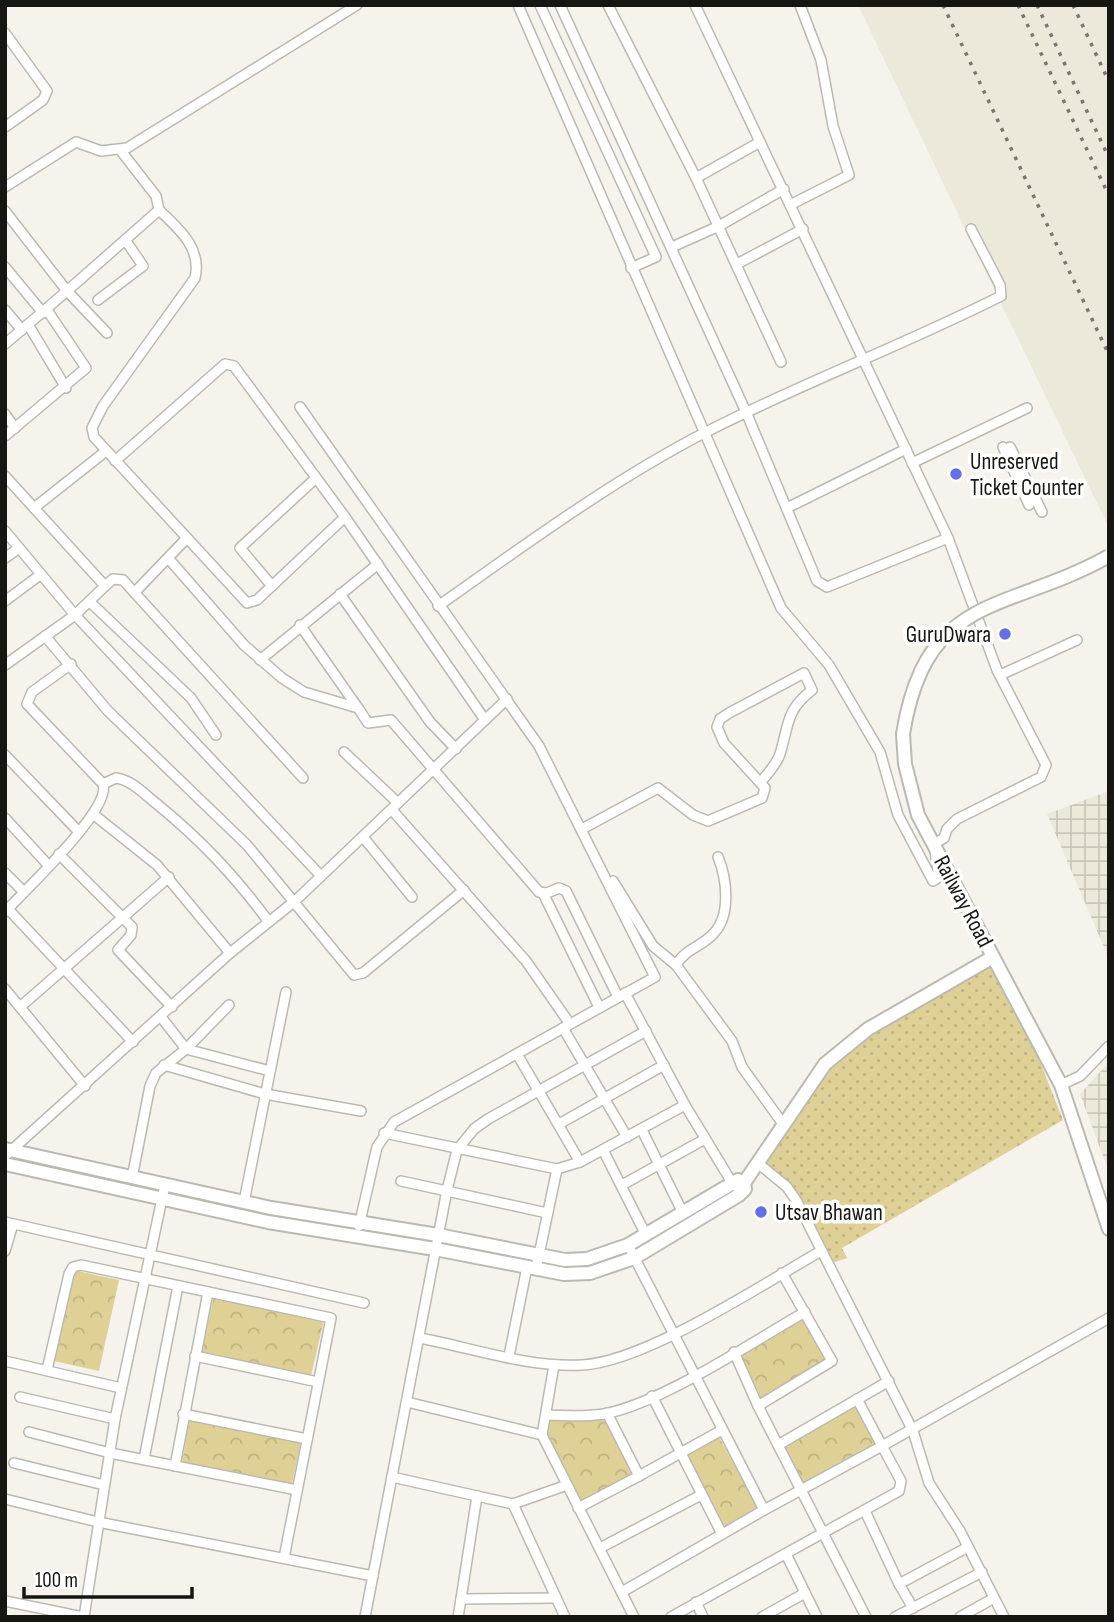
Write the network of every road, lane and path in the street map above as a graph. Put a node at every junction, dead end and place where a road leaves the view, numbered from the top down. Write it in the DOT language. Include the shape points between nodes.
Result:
graph roads {
  1 [pos="357,5"];
  2 [pos="518,5"];
  3 [pos="540,5"];
  4 [pos="560,5"];
  5 [pos="608,5"];
  6 [pos="695,5"];
  7 [pos="800,5"];
  8 [pos="5,33"];
  9 [pos="5,127"];
  10 [pos="760,142"];
  11 [pos="121,151"];
  12 [pos="696,178"];
  13 [pos="5,187"];
  14 [pos="784,189"];
  15 [pos="792,205"];
  16 [pos="159,210"];
  17 [pos="5,211"];
  18 [pos="719,226"];
  19 [pos="803,229"];
  20 [pos="971,229"];
  21 [pos="126,241"];
  22 [pos="672,249"];
  23 [pos="656,257"];
  24 [pos="737,264"];
  25 [pos="5,267"];
  26 [pos="631,268"];
  27 [pos="67,291"];
  28 [pos="98,300"];
  29 [pos="5,310"];
  30 [pos="45,312"];
  31 [pos="26,328"];
  32 [pos="107,333"];
  33 [pos="5,344"];
  34 [pos="865,359"];
  35 [pos="781,362"];
  36 [pos="66,388"];
  37 [pos="300,407"];
  38 [pos="1027,408"];
  39 [pos="746,412"];
  40 [pos="5,414"];
  41 [pos="15,428"];
  42 [pos="705,433"];
  43 [pos="5,436"];
  44 [pos="906,450"];
  45 [pos="106,452"];
  46 [pos="115,461"];
  47 [pos="912,463"];
  48 [pos="6,477"];
  49 [pos="316,478"];
  50 [pos="1029,505"];
  51 [pos="34,508"];
  52 [pos="787,508"];
  53 [pos="1042,512"];
  54 [pos="345,517"];
  55 [pos="5,531"];
  56 [pos="948,538"];
  57 [pos="186,539"];
  58 [pos="19,548"];
  59 [pos="1109,556"];
  60 [pos="5,558"];
  61 [pos="168,558"];
  62 [pos="378,564"];
  63 [pos="40,575"];
  64 [pos="106,586"];
  65 [pos="272,586"];
  66 [pos="135,592"];
  67 [pos="340,594"];
  68 [pos="5,601"];
  69 [pos="90,602"];
  70 [pos="438,606"];
  71 [pos="75,615"];
  72 [pos="300,625"];
  73 [pos="46,636"];
  74 [pos="1077,640"];
  75 [pos="260,660"];
  76 [pos="5,664"];
  77 [pos="71,664"];
  78 [pos="1000,676"];
  79 [pos="507,699"];
  80 [pos="358,708"];
  81 [pos="485,720"];
  82 [pos="216,735"];
  83 [pos="456,749"];
  84 [pos="344,752"];
  85 [pos="5,755"];
  86 [pos="432,771"];
  87 [pos="303,778"];
  88 [pos="761,782"];
  89 [pos="103,784"];
  90 [pos="395,807"];
  91 [pos="93,814"];
  92 [pos="5,818"];
  93 [pos="582,829"];
  94 [pos="79,832"];
  95 [pos="363,837"];
  96 [pos="932,840"];
  97 [pos="592,849"];
  98 [pos="59,854"];
  99 [pos="718,857"];
  100 [pos="49,866"];
  101 [pos="5,873"];
  102 [pos="321,876"];
  103 [pos="169,877"];
  104 [pos="464,890"];
  105 [pos="24,892"];
  106 [pos="543,893"];
  107 [pos="412,897"];
  108 [pos="295,901"];
  109 [pos="7,910"];
  110 [pos="121,918"];
  111 [pos="269,922"];
  112 [pos="230,953"];
  113 [pos="993,957"];
  114 [pos="676,965"];
  115 [pos="64,968"];
  116 [pos="5,989"];
  117 [pos="286,992"];
  118 [pos="621,995"];
  119 [pos="229,1005"];
  120 [pos="20,1007"];
  121 [pos="172,1007"];
  122 [pos="599,1007"];
  123 [pos="161,1017"];
  124 [pos="566,1026"];
  125 [pos="646,1031"];
  126 [pos="133,1042"];
  127 [pos="1109,1046"];
  128 [pos="186,1049"];
  129 [pos="517,1054"];
  130 [pos="584,1064"];
  131 [pos="164,1065"];
  132 [pos="664,1065"];
  133 [pos="270,1071"];
  134 [pos="1061,1085"];
  135 [pos="85,1086"];
  136 [pos="539,1088"];
  137 [pos="265,1094"];
  138 [pos="605,1099"];
  139 [pos="685,1105"];
  140 [pos="361,1111"];
  141 [pos="559,1124"];
  142 [pos="783,1124"];
  143 [pos="642,1130"];
  144 [pos="384,1133"];
  145 [pos="627,1138"];
  146 [pos="705,1139"];
  147 [pos="457,1150"];
  148 [pos="603,1150"];
  149 [pos="7,1152"];
  150 [pos="580,1162"];
  151 [pos="5,1164"];
  152 [pos="659,1164"];
  153 [pos="759,1164"];
  154 [pos="557,1169"];
  155 [pos="132,1178"];
  156 [pos="401,1181"];
  157 [pos="165,1185"];
  158 [pos="622,1185"];
  159 [pos="740,1188"];
  160 [pos="447,1190"];
  161 [pos="162,1199"];
  162 [pos="244,1202"];
  163 [pos="547,1213"];
  164 [pos="683,1213"];
  165 [pos="9,1223"];
  166 [pos="360,1223"];
  167 [pos="1109,1229"];
  168 [pos="438,1235"];
  169 [pos="646,1235"];
  170 [pos="357,1237"];
  171 [pos="628,1245"];
  172 [pos="435,1249"];
  173 [pos="5,1251"];
  174 [pos="821,1251"];
  175 [pos="151,1255"];
  176 [pos="538,1255"];
  177 [pos="634,1258"];
  178 [pos="531,1268"];
  179 [pos="782,1273"];
  180 [pos="146,1279"];
  181 [pos="178,1286"];
  182 [pos="208,1292"];
  183 [pos="363,1303"];
  184 [pos="805,1311"];
  185 [pos="1109,1318"];
  186 [pos="673,1334"];
  187 [pos="420,1338"];
  188 [pos="734,1352"];
  189 [pos="195,1356"];
  190 [pos="509,1356"];
  191 [pos="5,1361"];
  192 [pos="554,1365"];
  193 [pos="47,1370"];
  194 [pos="693,1375"];
  195 [pos="889,1381"];
  196 [pos="318,1382"];
  197 [pos="121,1388"];
  198 [pos="652,1396"];
  199 [pos="20,1397"];
  200 [pos="857,1399"];
  201 [pos="407,1402"];
  202 [pos="758,1406"];
  203 [pos="607,1413"];
  204 [pos="183,1414"];
  205 [pos="545,1415"];
  206 [pos="115,1419"];
  207 [pos="722,1430"];
  208 [pos="913,1431"];
  209 [pos="29,1432"];
  210 [pos="542,1435"];
  211 [pos="307,1439"];
  212 [pos="778,1446"];
  213 [pos="882,1446"];
  214 [pos="110,1453"];
  215 [pos="680,1454"];
  216 [pos="144,1459"];
  217 [pos="13,1463"];
  218 [pos="175,1466"];
  219 [pos="639,1476"];
  220 [pos="392,1477"];
  221 [pos="104,1485"];
  222 [pos="567,1485"];
  223 [pos="297,1490"];
  224 [pos="800,1493"];
  225 [pos="701,1495"];
  226 [pos="477,1496"];
  227 [pos="5,1499"];
  228 [pos="513,1504"];
  229 [pos="578,1508"];
  230 [pos="764,1510"];
  231 [pos="865,1511"];
  232 [pos="98,1522"];
  233 [pos="722,1534"];
  234 [pos="821,1535"];
  235 [pos="968,1546"];
  236 [pos="600,1548"];
  237 [pos="786,1553"];
  238 [pos="284,1558"];
  239 [pos="982,1572"];
  240 [pos="373,1576"];
  241 [pos="899,1584"];
  242 [pos="622,1592"];
  243 [pos="805,1593"];
  244 [pos="556,1598"];
  245 [pos="994,1598"];
  246 [pos="461,1599"];
  247 [pos="5,1601"];
  248 [pos="696,1602"];
  249 [pos="913,1608"];
  250 [pos="84,1617"];
  251 [pos="365,1617"];
  252 [pos="458,1617"];
  253 [pos="565,1617"];
  254 [pos="634,1617"];
  255 [pos="671,1617"];
  256 [pos="703,1617"];
  257 [pos="762,1617"];
  258 [pos="817,1617"];
  259 [pos="866,1617"];
  260 [pos="895,1617"];
  261 [pos="960,1617"];
  262 [pos="1004,1617"];
  1 -- 11 [label="street"];
  2 -- 26 [label="street"];
  3 -- 23 [label="street"];
  4 -- 22 [label="street"];
  5 -- 12 [label="street"];
  6 -- 10 [label="street, Railway Road"];
  7 -- 15 [label="street" via="821,60 833,126 849,175"];
  8 -- 9 [label="street" via="47,91 43,100"];
  10 -- 12 [label="street"];
  10 -- 14 [label="street, Railway Road"];
  11 -- 13 [label="street" via="101,151 76,142"];
  11 -- 16 [label="street" via="156,196"];
  12 -- 18 [label="street"];
  14 -- 15 [label="street, Railway Road"];
  14 -- 18 [label="street"];
  15 -- 19 [label="street, Railway Road"];
  16 -- 21 [label="street"];
  16 -- 45 [label="street" via="186,237 198,267 195,278 95,418 94,437"];
  17 -- 27 [label="street"];
  18 -- 22 [label="street"];
  18 -- 24 [label="street"];
  19 -- 24 [label="street"];
  19 -- 34 [label="street, Railway Road"];
  20 -- 34 [label="street" via="1000,285 1001,296"];
  21 -- 27 [label="street"];
  21 -- 28 [label="street" via="143,266"];
  22 -- 23 [label="street"];
  22 -- 39 [label="street"];
  23 -- 26 [label="street"];
  24 -- 35 [label="street"];
  25 -- 30 [label="street"];
  26 -- 42 [label="street"];
  27 -- 30 [label="street"];
  27 -- 32 [label="street"];
  29 -- 31 [label="street"];
  30 -- 31 [label="street"];
  30 -- 36 [label="street" via="86,368"];
  31 -- 33 [label="street"];
  31 -- 36 [label="street"];
  34 -- 39 [label="street"];
  34 -- 44 [label="street, Railway Road"];
  36 -- 41 [label="street"];
  37 -- 70 [label="street"];
  38 -- 47 [label="street"];
  39 -- 42 [label="street"];
  39 -- 52 [label="street"];
  40 -- 41 [label="street"];
  41 -- 43 [label="street"];
  42 -- 70 [label="street" via="611,486"];
  42 -- 96 [label="street" via="781,608 829,665 880,752 898,815 933,881 939,877"];
  44 -- 47 [label="street, Railway Road"];
  44 -- 52 [label="street"];
  45 -- 46 [label="street"];
  45 -- 51 [label="street"];
  46 -- 49 [label="street" via="230,364"];
  46 -- 57 [label="street"];
  47 -- 56 [label="street, Railway Road"];
  48 -- 51 [label="street"];
  49 -- 54 [label="street"];
  49 -- 65 [label="street" via="240,548"];
  50 -- 53 [label="street" via="1007,447"];
  51 -- 64 [label="street"];
  52 -- 56 [label="street" via="817,581 827,587"];
  54 -- 62 [label="street"];
  54 -- 65 [label="street"];
  55 -- 58 [label="street"];
  56 -- 78 [label="street, Railway Road"];
  57 -- 61 [label="street"];
  57 -- 65 [label="street" via="247,603"];
  58 -- 60 [label="street"];
  58 -- 63 [label="street"];
  59 -- 96 [label="street, bridge" via="968,616 936,645 916,681 903,734 918,815"];
  61 -- 66 [label="street"];
  61 -- 75 [label="street"];
  62 -- 67 [label="street"];
  62 -- 81 [label="street"];
  63 -- 68 [label="street"];
  63 -- 71 [label="street"];
  64 -- 66 [label="street" via="118,578"];
  64 -- 69 [label="street"];
  66 -- 87 [label="street"];
  67 -- 72 [label="street"];
  67 -- 83 [label="street" via="430,722"];
  69 -- 71 [label="street"];
  69 -- 82 [label="street" via="191,698"];
  70 -- 79 [label="street"];
  71 -- 73 [label="street"];
  71 -- 102 [label="street"];
  72 -- 75 [label="street"];
  72 -- 80 [label="street"];
  73 -- 76 [label="street"];
  73 -- 77 [label="street"];
  74 -- 78 [label="street"];
  75 -- 80 [label="street" via="304,692"];
  77 -- 89 [label="street" via="32,692 27,704"];
  77 -- 108 [label="street" via="108,711 247,845"];
  78 -- 96 [label="street, Railway Road" via="1044,758 1045,771 957,819 944,838"];
  79 -- 81 [label="street"];
  79 -- 93 [label="street" via="539,746"];
  80 -- 86 [label="street" via="368,723 391,720"];
  81 -- 83 [label="street"];
  83 -- 86 [label="street"];
  84 -- 90 [label="street"];
  85 -- 94 [label="street"];
  86 -- 90 [label="street"];
  86 -- 106 [label="street"];
  88 -- 88 [label="street" via="718,735 720,719 804,673 812,690 795,703 780,757"];
  88 -- 93 [label="street" via="765,788 762,799 708,821 657,788"];
  89 -- 91 [label="street" via="104,797"];
  89 -- 111 [label="street" via="116,778 130,783 195,835"];
  90 -- 95 [label="street"];
  90 -- 104 [label="street"];
  91 -- 94 [label="street"];
  91 -- 103 [label="street"];
  92 -- 100 [label="street"];
  93 -- 97 [label="street"];
  94 -- 98 [label="street"];
  95 -- 102 [label="street"];
  95 -- 107 [label="street"];
  96 -- 113 [label="street, Railway Road"];
  97 -- 114 [label="street" via="653,946"];
  97 -- 118 [label="street" via="655,977"];
  98 -- 100 [label="street"];
  98 -- 110 [label="street"];
  99 -- 114 [label="street" via="724,872 723,918 714,935 683,954"];
  100 -- 105 [label="street"];
  101 -- 105 [label="street"];
  102 -- 108 [label="street"];
  103 -- 110 [label="street"];
  103 -- 112 [label="street"];
  104 -- 108 [label="street" via="359,976 350,972"];
  104 -- 124 [label="street" via="526,961"];
  105 -- 109 [label="street"];
  106 -- 118 [label="street" via="559,888 566,891"];
  106 -- 122 [label="street"];
  108 -- 111 [label="street"];
  109 -- 115 [label="street"];
  110 -- 115 [label="street"];
  110 -- 121 [label="street" via="132,931 118,950"];
  111 -- 112 [label="street"];
  112 -- 121 [label="street"];
  113 -- 134 [label="street, Railway Road"];
  113 -- 142 [label="street, Railway Road" via="857,1038 825,1064"];
  114 -- 142 [label="street" via="724,1030 742,1067"];
  115 -- 120 [label="street"];
  115 -- 126 [label="street"];
  116 -- 120 [label="street"];
  117 -- 133 [label="street"];
  118 -- 122 [label="street"];
  118 -- 125 [label="street"];
  119 -- 128 [label="street"];
  120 -- 135 [label="street"];
  121 -- 123 [label="street"];
  122 -- 124 [label="street"];
  123 -- 126 [label="street"];
  123 -- 128 [label="street"];
  124 -- 129 [label="street"];
  124 -- 130 [label="street"];
  125 -- 130 [label="street"];
  125 -- 132 [label="street"];
  126 -- 135 [label="street"];
  127 -- 134 [label="street" via="1080,1076"];
  128 -- 131 [label="street"];
  128 -- 133 [label="street"];
  129 -- 136 [label="street"];
  129 -- 144 [label="street" via="394,1122"];
  130 -- 136 [label="street"];
  130 -- 138 [label="street"];
  131 -- 137 [label="street"];
  131 -- 155 [label="street" via="150,1086"];
  132 -- 138 [label="street"];
  132 -- 139 [label="street"];
  133 -- 137 [label="street"];
  134 -- 167 [label="street, Railway Road"];
  135 -- 149 [label="street"];
  136 -- 141 [label="street"];
  136 -- 147 [label="street" via="474,1129"];
  137 -- 140 [label="street"];
  137 -- 162 [label="street"];
  138 -- 141 [label="street"];
  138 -- 145 [label="street"];
  139 -- 143 [label="street"];
  139 -- 146 [label="street"];
  141 -- 150 [label="street"];
  142 -- 153 [label="street, Railway Road"];
  143 -- 145 [label="street"];
  143 -- 152 [label="street"];
  144 -- 147 [label="street"];
  144 -- 166 [label="street"];
  145 -- 148 [label="street"];
  146 -- 152 [label="street"];
  146 -- 159 [label="street"];
  147 -- 154 [label="street"];
  147 -- 160 [label="street"];
  148 -- 150 [label="street"];
  148 -- 158 [label="street"];
  149 -- 155 [label="street"];
  150 -- 154 [label="street"];
  151 -- 161 [label="street"];
  152 -- 158 [label="street"];
  152 -- 164 [label="street"];
  153 -- 159 [label="street, Railway Road"];
  153 -- 174 [label="street" via="787,1186"];
  154 -- 163 [label="street"];
  155 -- 157 [label="street"];
  156 -- 160 [label="street"];
  157 -- 161 [label="street"];
  157 -- 162 [label="street"];
  158 -- 169 [label="street"];
  159 -- 164 [label="street"];
  159 -- 177 [label="street"];
  160 -- 163 [label="street"];
  160 -- 168 [label="street"];
  161 -- 170 [label="street"];
  161 -- 175 [label="street"];
  162 -- 166 [label="street"];
  163 -- 176 [label="street"];
  164 -- 169 [label="street"];
  165 -- 173 [label="street"];
  165 -- 175 [label="street"];
  166 -- 168 [label="street"];
  166 -- 170 [label="street"];
  168 -- 172 [label="street"];
  168 -- 176 [label="street"];
  169 -- 171 [label="street"];
  170 -- 172 [label="street"];
  171 -- 176 [label="street" via="587,1259"];
  171 -- 177 [label="street"];
  172 -- 178 [label="street"];
  172 -- 187 [label="street"];
  174 -- 179 [label="street"];
  174 -- 195 [label="street"];
  175 -- 180 [label="street"];
  175 -- 183 [label="street"];
  176 -- 178 [label="street"];
  177 -- 178 [label="street" via="590,1273"];
  177 -- 186 [label="street"];
  178 -- 190 [label="street"];
  179 -- 184 [label="street"];
  179 -- 186 [label="street"];
  180 -- 181 [label="street"];
  180 -- 193 [label="street" via="81,1265 73,1268"];
  180 -- 197 [label="street"];
  181 -- 182 [label="street"];
  181 -- 216 [label="street"];
  182 -- 189 [label="street"];
  182 -- 196 [label="street" via="331,1318"];
  184 -- 188 [label="street"];
  184 -- 202 [label="street" via="832,1361"];
  185 -- 208 [label="street"];
  186 -- 192 [label="street" via="622,1357 585,1365"];
  186 -- 194 [label="street"];
  187 -- 190 [label="street"];
  187 -- 201 [label="street"];
  188 -- 194 [label="street"];
  188 -- 202 [label="street"];
  189 -- 196 [label="street"];
  189 -- 204 [label="street"];
  190 -- 192 [label="street"];
  191 -- 193 [label="street"];
  192 -- 205 [label="street"];
  193 -- 197 [label="street"];
  194 -- 198 [label="street"];
  194 -- 207 [label="street"];
  195 -- 200 [label="street"];
  195 -- 208 [label="street"];
  196 -- 211 [label="street"];
  197 -- 206 [label="street"];
  198 -- 203 [label="street"];
  198 -- 215 [label="street"];
  199 -- 206 [label="street"];
  200 -- 212 [label="street"];
  200 -- 213 [label="street"];
  201 -- 210 [label="street"];
  201 -- 220 [label="street"];
  202 -- 212 [label="street"];
  203 -- 205 [label="street"];
  203 -- 219 [label="street"];
  204 -- 211 [label="street"];
  204 -- 218 [label="street"];
  205 -- 210 [label="street"];
  206 -- 214 [label="street"];
  207 -- 215 [label="street"];
  207 -- 230 [label="street"];
  208 -- 213 [label="street"];
  208 -- 235 [label="street" via="929,1483"];
  209 -- 214 [label="street"];
  210 -- 222 [label="street"];
  211 -- 223 [label="street"];
  212 -- 224 [label="street"];
  213 -- 224 [label="street"];
  213 -- 231 [label="street" via="902,1486"];
  214 -- 216 [label="street"];
  214 -- 221 [label="street"];
  215 -- 219 [label="street"];
  215 -- 225 [label="street"];
  216 -- 218 [label="street"];
  217 -- 221 [label="street"];
  218 -- 223 [label="street"];
  219 -- 229 [label="street"];
  220 -- 226 [label="street"];
  220 -- 240 [label="street"];
  221 -- 232 [label="street"];
  222 -- 228 [label="street"];
  222 -- 229 [label="street"];
  223 -- 238 [label="street"];
  224 -- 230 [label="street"];
  224 -- 234 [label="street"];
  225 -- 233 [label="street"];
  225 -- 236 [label="street"];
  226 -- 228 [label="street"];
  226 -- 246 [label="street"];
  227 -- 232 [label="street"];
  228 -- 244 [label="street"];
  229 -- 236 [label="street"];
  230 -- 233 [label="street"];
  231 -- 234 [label="street"];
  231 -- 241 [label="street"];
  232 -- 238 [label="street"];
  232 -- 250 [label="street"];
  233 -- 242 [label="street"];
  234 -- 237 [label="street"];
  234 -- 259 [label="street"];
  235 -- 239 [label="street"];
  235 -- 241 [label="street"];
  236 -- 242 [label="street"];
  237 -- 243 [label="street"];
  237 -- 248 [label="street"];
  238 -- 240 [label="street"];
  239 -- 245 [label="street"];
  239 -- 249 [label="street"];
  240 -- 251 [label="street"];
  241 -- 249 [label="street"];
  242 -- 254 [label="street"];
  243 -- 257 [label="street"];
  243 -- 258 [label="street"];
  244 -- 246 [label="street"];
  244 -- 253 [label="street"];
  245 -- 261 [label="street"];
  245 -- 262 [label="street"];
  246 -- 252 [label="street"];
  247 -- 250 [label="street"];
  248 -- 255 [label="street"];
  248 -- 256 [label="street"];
  249 -- 260 [label="street"];
}
